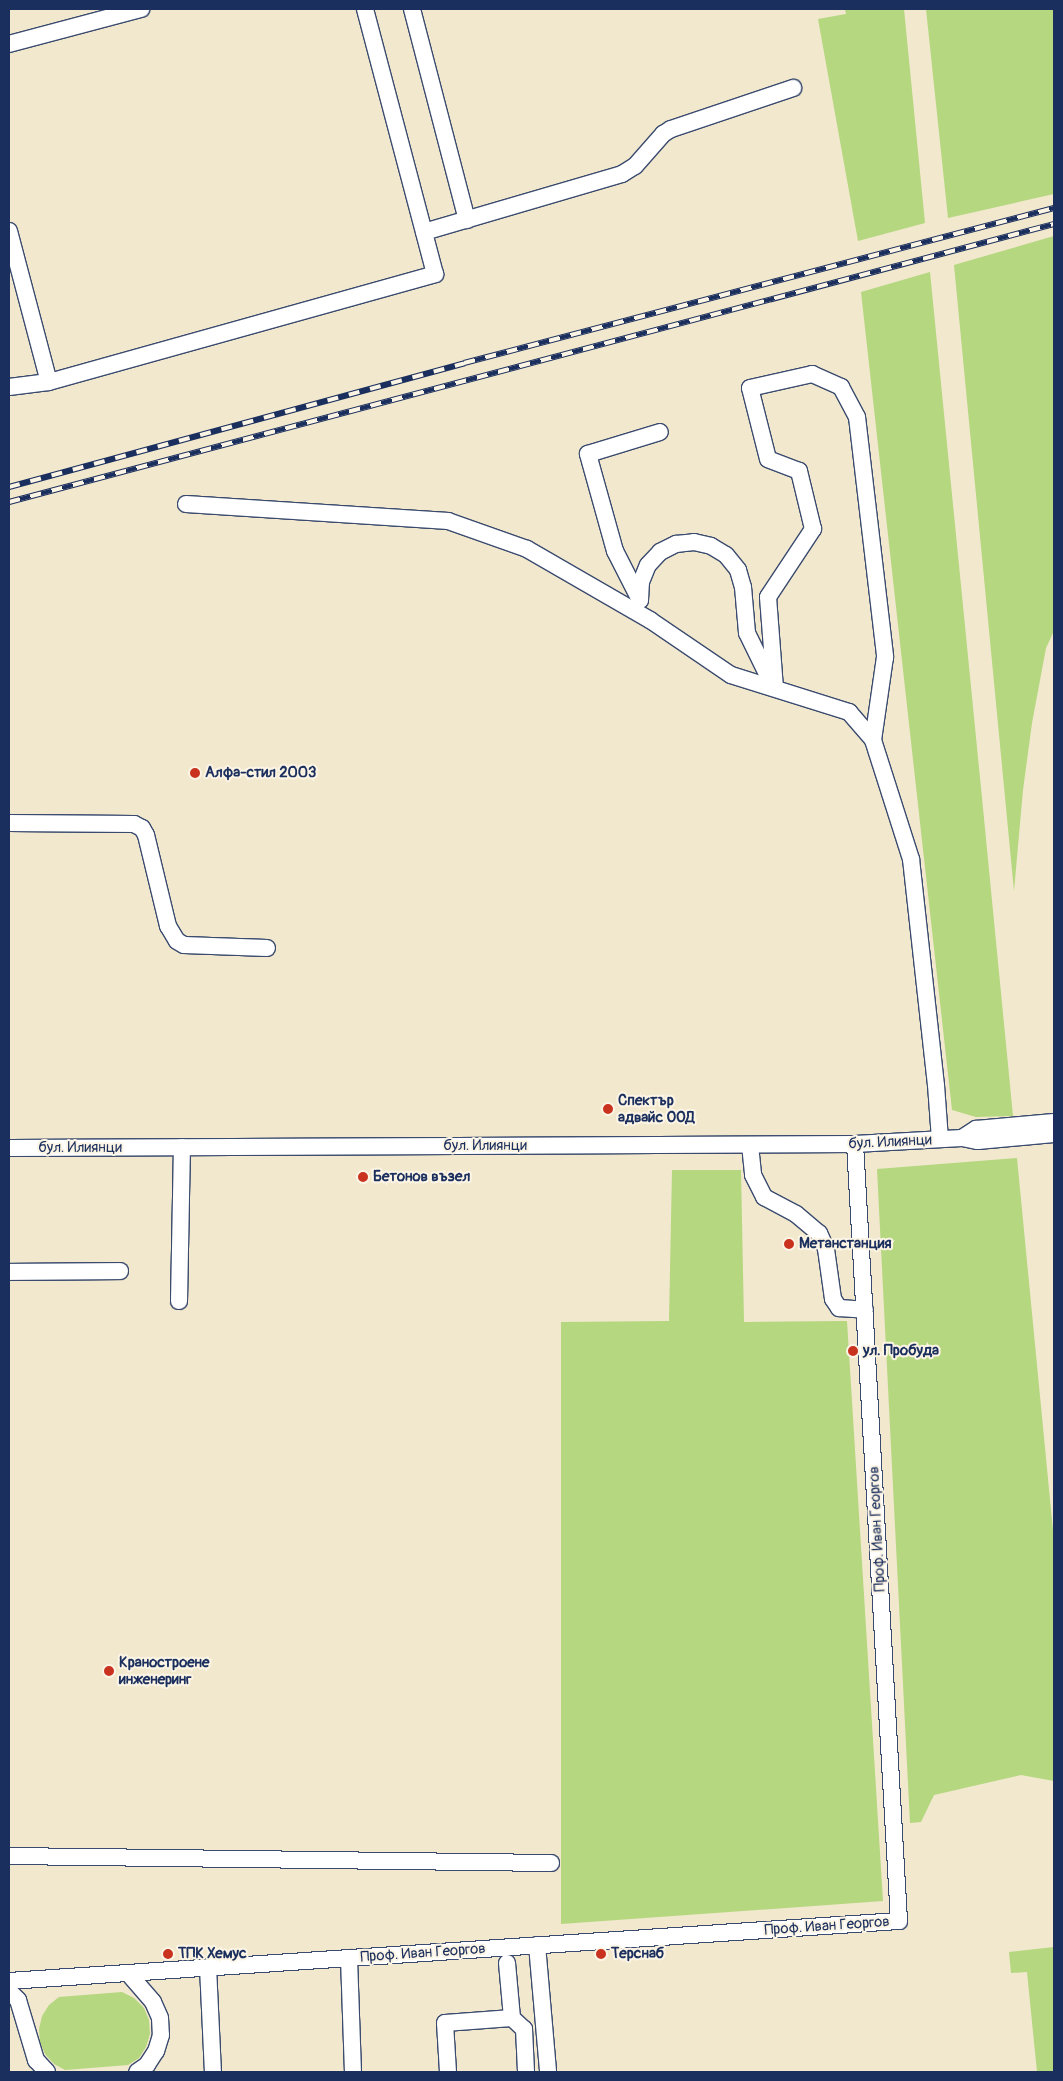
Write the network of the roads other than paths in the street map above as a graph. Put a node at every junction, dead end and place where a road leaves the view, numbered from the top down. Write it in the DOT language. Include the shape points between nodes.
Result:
graph roads {
  1 [pos="141,9"];
  2 [pos="365,9"];
  3 [pos="412,9"];
  4 [pos="9,44"];
  5 [pos="793,88"];
  6 [pos="467,220"];
  7 [pos="9,231"];
  8 [pos="424,232"];
  9 [pos="49,382"];
  10 [pos="9,387"];
  11 [pos="660,432"];
  12 [pos="186,504"];
  13 [pos="640,600"];
  14 [pos="650,620"];
  15 [pos="775,688"];
  16 [pos="873,740"];
  17 [pos="9,823"];
  18 [pos="267,948"];
  19 [pos="1054,1122"];
  20 [pos="1054,1134"];
  21 [pos="962,1138"];
  22 [pos="940,1139"];
  23 [pos="856,1144"];
  24 [pos="750,1145"];
  25 [pos="182,1147"];
  26 [pos="9,1148"];
  27 [pos="120,1271"];
  28 [pos="9,1272"];
  29 [pos="179,1301"];
  30 [pos="865,1310"];
  31 [pos="9,1856"];
  32 [pos="551,1863"];
  33 [pos="537,1945"];
  34 [pos="349,1958"];
  35 [pos="507,1963"];
  36 [pos="208,1967"];
  37 [pos="128,1973"];
  38 [pos="9,1981"];
  39 [pos="9,1991"];
  40 [pos="512,2018"];
  41 [pos="47,2072"];
  42 [pos="137,2072"];
  43 [pos="213,2072"];
  44 [pos="353,2072"];
  45 [pos="448,2072"];
  46 [pos="526,2072"];
  47 [pos="548,2072"];
  1 -- 4 [label="street"];
  2 -- 8 [label="street"];
  3 -- 6 [label="street"];
  5 -- 6 [label="street" via="671,129 635,166 622,174"];
  6 -- 8 [label="street"];
  7 -- 9 [label="street"];
  8 -- 9 [label="street" via="435,274"];
  9 -- 10 [label="street"];
  11 -- 13 [label="street" via="588,454 616,551"];
  12 -- 14 [label="street" via="448,521 527,548"];
  13 -- 14 [label="street"];
  13 -- 15 [label="street" via="641,582 648,565 660,552 676,544 694,542 711,546 726,555 738,570 743,587 747,633"];
  14 -- 15 [label="street" via="731,675"];
  15 -- 16 [label="street" via="849,712"];
  15 -- 16 [label="street" via="768,597 813,529 799,471 768,459 750,388 812,374 841,387 857,417 885,657"];
  16 -- 22 [label="street" via="911,859"];
  17 -- 18 [label="street" via="134,824 142,828 146,836 168,926 177,941 184,946"];
  19 -- 21 [label="street, бул. Илиянци" via="976,1129"];
  20 -- 21 [label="street, бул. Илиянци" via="978,1141"];
  21 -- 22 [label="street, бул. Илиянци"];
  22 -- 23 [label="street, бул. Илиянци"];
  23 -- 24 [label="street, бул. Илиянци"];
  23 -- 30 [label="street, Проф. Иван Георгов"];
  24 -- 25 [label="street, бул. Илиянци"];
  24 -- 30 [label="street" via="753,1175 764,1197 796,1214 819,1233 826,1249 833,1299 839,1308"];
  25 -- 26 [label="street, бул. Илиянци"];
  25 -- 29 [label="street"];
  27 -- 28 [label="street"];
  30 -- 33 [label="street, Проф. Иван Георгов" via="899,1921"];
  31 -- 32 [label="street"];
  33 -- 34 [label="street, Проф. Иван Георгов"];
  33 -- 47 [label="street"];
  34 -- 36 [label="street, Проф. Иван Георгов"];
  34 -- 44 [label="street"];
  35 -- 40 [label="street"];
  36 -- 37 [label="street, Проф. Иван Георгов"];
  36 -- 43 [label="street"];
  37 -- 38 [label="street, Проф. Иван Георгов"];
  37 -- 42 [label="street" via="153,2002 160,2018 161,2035 156,2051"];
  39 -- 41 [label="street" via="18,2000 36,2060"];
  40 -- 45 [label="street" via="445,2023"];
  40 -- 46 [label="street" via="524,2029"];
}
